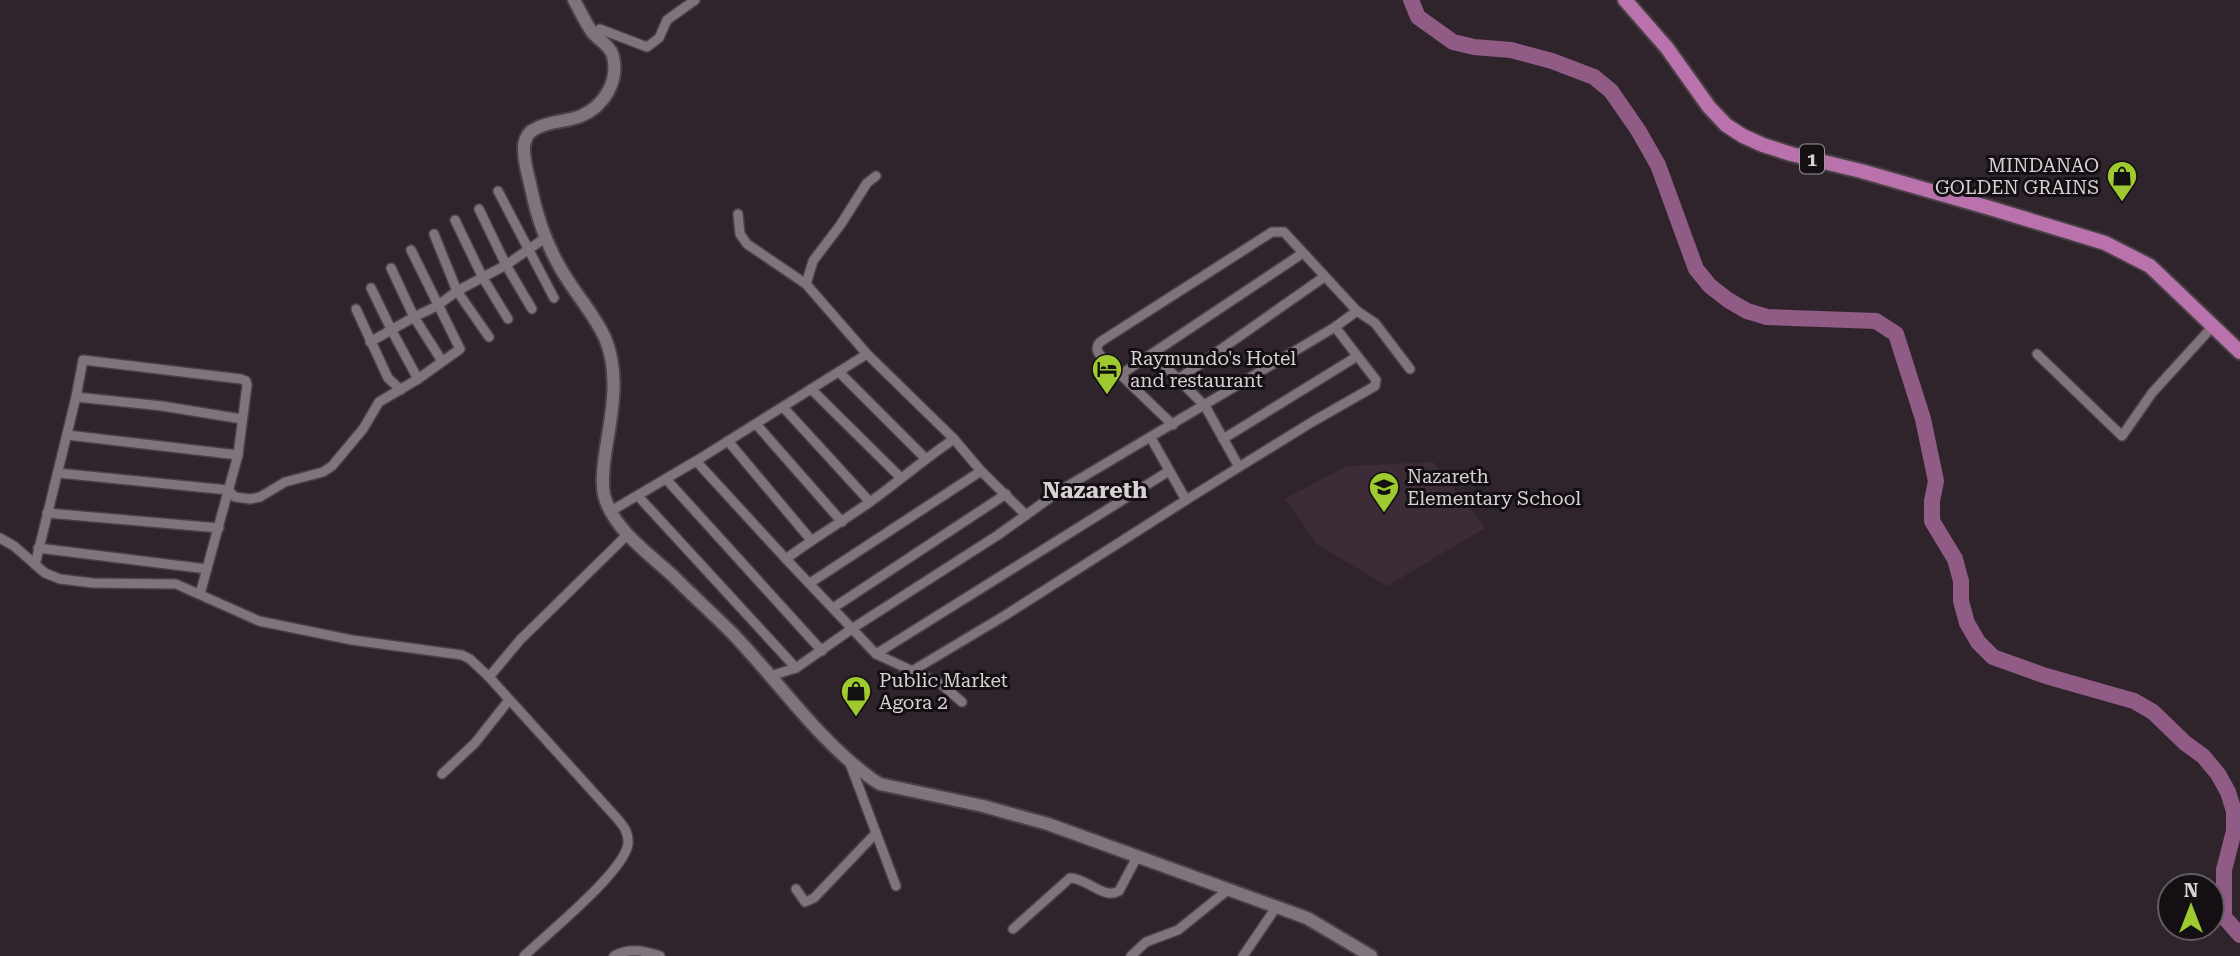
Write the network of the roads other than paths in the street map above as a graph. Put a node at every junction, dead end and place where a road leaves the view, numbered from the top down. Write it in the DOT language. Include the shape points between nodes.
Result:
graph roads {
  1 [pos="574,0"];
  2 [pos="695,0"];
  3 [pos="1625,0"];
  4 [pos="594,35"];
  5 [pos="876,176"];
  6 [pos="498,191"];
  7 [pos="479,209"];
  8 [pos="738,214"];
  9 [pos="455,220"];
  10 [pos="434,234"];
  11 [pos="545,238"];
  12 [pos="411,250"];
  13 [pos="529,250"];
  14 [pos="1303,253"];
  15 [pos="506,265"];
  16 [pos="391,268"];
  17 [pos="1324,277"];
  18 [pos="483,278"];
  19 [pos="806,284"];
  20 [pos="371,288"];
  21 [pos="457,291"];
  22 [pos="554,298"];
  23 [pos="437,306"];
  24 [pos="356,309"];
  25 [pos="532,309"];
  26 [pos="1357,311"];
  27 [pos="414,317"];
  28 [pos="508,319"];
  29 [pos="2213,326"];
  30 [pos="1335,327"];
  31 [pos="391,331"];
  32 [pos="489,337"];
  33 [pos="370,342"];
  34 [pos="2240,352"];
  35 [pos="867,354"];
  36 [pos="1153,354"];
  37 [pos="2037,354"];
  38 [pos="1356,357"];
  39 [pos="442,361"];
  40 [pos="1410,369"];
  41 [pos="839,372"];
  42 [pos="1120,375"];
  43 [pos="418,379"];
  44 [pos="1177,380"];
  45 [pos="811,389"];
  46 [pos="401,390"];
  47 [pos="76,397"];
  48 [pos="1205,406"];
  49 [pos="783,407"];
  50 [pos="242,419"];
  51 [pos="756,424"];
  52 [pos="1173,425"];
  53 [pos="67,435"];
  54 [pos="1150,438"];
  55 [pos="954,439"];
  56 [pos="1223,439"];
  57 [pos="728,441"];
  58 [pos="238,455"];
  59 [pos="925,458"];
  60 [pos="696,461"];
  61 [pos="1239,467"];
  62 [pos="981,471"];
  63 [pos="1169,471"];
  64 [pos="58,473"];
  65 [pos="901,478"];
  66 [pos="666,479"];
  67 [pos="228,490"];
  68 [pos="1006,494"];
  69 [pos="638,496"];
  70 [pos="1186,500"];
  71 [pos="870,502"];
  72 [pos="611,511"];
  73 [pos="47,513"];
  74 [pos="1026,515"];
  75 [pos="842,522"];
  76 [pos="219,528"];
  77 [pos="628,534"];
  78 [pos="0,538"];
  79 [pos="811,540"];
  80 [pos="38,548"];
  81 [pos="786,559"];
  82 [pos="35,565"];
  83 [pos="207,569"];
  84 [pos="810,583"];
  85 [pos="200,594"];
  86 [pos="833,608"];
  87 [pos="853,628"];
  88 [pos="822,651"];
  89 [pos="876,654"];
  90 [pos="796,668"];
  91 [pos="912,671"];
  92 [pos="770,676"];
  93 [pos="489,677"];
  94 [pos="509,700"];
  95 [pos="962,702"];
  96 [pos="849,759"];
  97 [pos="442,775"];
  98 [pos="876,833"];
  99 [pos="1137,857"];
  100 [pos="896,886"];
  101 [pos="796,889"];
  102 [pos="1229,890"];
  103 [pos="1277,906"];
  104 [pos="1013,929"];
  105 [pos="524,956"];
  106 [pos="614,956"];
  107 [pos="660,956"];
  108 [pos="1131,956"];
  109 [pos="1243,956"];
  110 [pos="1371,956"];
  1 -- 4 [label="main road"];
  2 -- 4 [label="street" via="667,20 659,38 647,47 600,29"];
  3 -- 29 [label="main road, 1" via="1709,107 1744,136 1790,154 2105,243 2150,266"];
  4 -- 11 [label="main road" via="613,56 612,83 605,98 580,116 535,129 524,144"];
  5 -- 19 [label="street" via="813,261"];
  6 -- 13 [label="street"];
  7 -- 15 [label="street"];
  8 -- 19 [label="street" via="740,234 747,244"];
  9 -- 18 [label="street"];
  10 -- 21 [label="street"];
  11 -- 13 [label="street"];
  11 -- 72 [label="main road" via="596,319 611,361 614,383 603,484"];
  12 -- 23 [label="street"];
  13 -- 15 [label="street"];
  13 -- 22 [label="street"];
  14 -- 17 [label="street"];
  14 -- 36 [label="street"];
  14 -- 42 [label="street" via="1284,232 1272,232 1100,342 1098,353"];
  15 -- 18 [label="street"];
  15 -- 25 [label="street"];
  16 -- 27 [label="street"];
  17 -- 26 [label="street"];
  17 -- 44 [label="street"];
  18 -- 21 [label="street"];
  18 -- 28 [label="street"];
  19 -- 35 [label="street"];
  20 -- 31 [label="street"];
  21 -- 23 [label="street"];
  21 -- 32 [label="street"];
  23 -- 27 [label="street"];
  23 -- 39 [label="street" via="460,349"];
  24 -- 33 [label="street"];
  26 -- 30 [label="street"];
  26 -- 40 [label="street" via="1375,323"];
  27 -- 31 [label="street"];
  27 -- 39 [label="street"];
  29 -- 34 [label="main road, 1"];
  29 -- 37 [label="street" via="2152,393 2122,436"];
  30 -- 38 [label="street"];
  30 -- 48 [label="street"];
  31 -- 33 [label="street"];
  31 -- 43 [label="street"];
  33 -- 46 [label="street" via="388,378"];
  35 -- 41 [label="street"];
  35 -- 55 [label="street"];
  36 -- 42 [label="street"];
  36 -- 44 [label="street"];
  38 -- 56 [label="street"];
  38 -- 61 [label="street" via="1376,380 1375,386"];
  39 -- 43 [label="street"];
  41 -- 45 [label="street"];
  41 -- 59 [label="street"];
  42 -- 52 [label="street"];
  43 -- 46 [label="street"];
  44 -- 48 [label="street"];
  45 -- 49 [label="street"];
  45 -- 65 [label="street"];
  46 -- 67 [label="street" via="379,402 363,429 323,472 285,482 250,499 235,497"];
  47 -- 50 [label="street"];
  47 -- 50 [label="street" via="82,360 241,379 247,385"];
  47 -- 53 [label="street"];
  48 -- 52 [label="street"];
  48 -- 56 [label="street"];
  49 -- 51 [label="street"];
  49 -- 71 [label="street"];
  50 -- 58 [label="street"];
  51 -- 57 [label="street"];
  51 -- 75 [label="street"];
  52 -- 54 [label="street"];
  53 -- 58 [label="street"];
  53 -- 64 [label="street"];
  54 -- 63 [label="street"];
  54 -- 74 [label="street"];
  55 -- 59 [label="street"];
  55 -- 62 [label="street"];
  56 -- 61 [label="street"];
  57 -- 60 [label="street"];
  57 -- 79 [label="street"];
  58 -- 67 [label="street"];
  59 -- 65 [label="street"];
  60 -- 66 [label="street"];
  60 -- 81 [label="street"];
  61 -- 70 [label="street"];
  62 -- 68 [label="street"];
  62 -- 84 [label="street"];
  63 -- 70 [label="street"];
  63 -- 89 [label="street"];
  64 -- 67 [label="street"];
  64 -- 73 [label="street"];
  65 -- 71 [label="street"];
  66 -- 69 [label="street"];
  66 -- 88 [label="street"];
  67 -- 76 [label="street"];
  68 -- 74 [label="street"];
  68 -- 86 [label="street"];
  69 -- 72 [label="street"];
  69 -- 90 [label="street"];
  70 -- 91 [label="street"];
  71 -- 75 [label="street"];
  72 -- 77 [label="main road"];
  73 -- 76 [label="street"];
  73 -- 80 [label="street"];
  74 -- 87 [label="street"];
  75 -- 79 [label="street"];
  76 -- 83 [label="street"];
  77 -- 92 [label="main road" via="717,618"];
  77 -- 93 [label="street" via="520,640"];
  78 -- 82 [label="street"];
  79 -- 81 [label="street"];
  80 -- 82 [label="street"];
  80 -- 83 [label="street"];
  81 -- 84 [label="street"];
  82 -- 85 [label="street" via="60,579 176,584"];
  83 -- 85 [label="street"];
  84 -- 86 [label="street"];
  85 -- 93 [label="street" via="259,621 462,655"];
  86 -- 87 [label="street"];
  87 -- 88 [label="street"];
  87 -- 89 [label="street"];
  88 -- 90 [label="street"];
  89 -- 91 [label="street"];
  90 -- 92 [label="street"];
  91 -- 95 [label="street" via="941,684"];
  92 -- 96 [label="main road"];
  93 -- 94 [label="street"];
  94 -- 97 [label="street"];
  94 -- 105 [label="street" via="628,836 625,852 611,872"];
  96 -- 98 [label="street"];
  96 -- 99 [label="main road" via="880,783 1048,824"];
  98 -- 100 [label="street"];
  98 -- 101 [label="street" via="814,898 805,902"];
  99 -- 102 [label="main road"];
  99 -- 104 [label="street" via="1115,894 1070,878"];
  102 -- 103 [label="main road"];
  102 -- 108 [label="street" via="1178,930 1146,942"];
  103 -- 109 [label="street"];
  103 -- 110 [label="main road"];
  106 -- 107 [label="street" via="635,950"];
}
